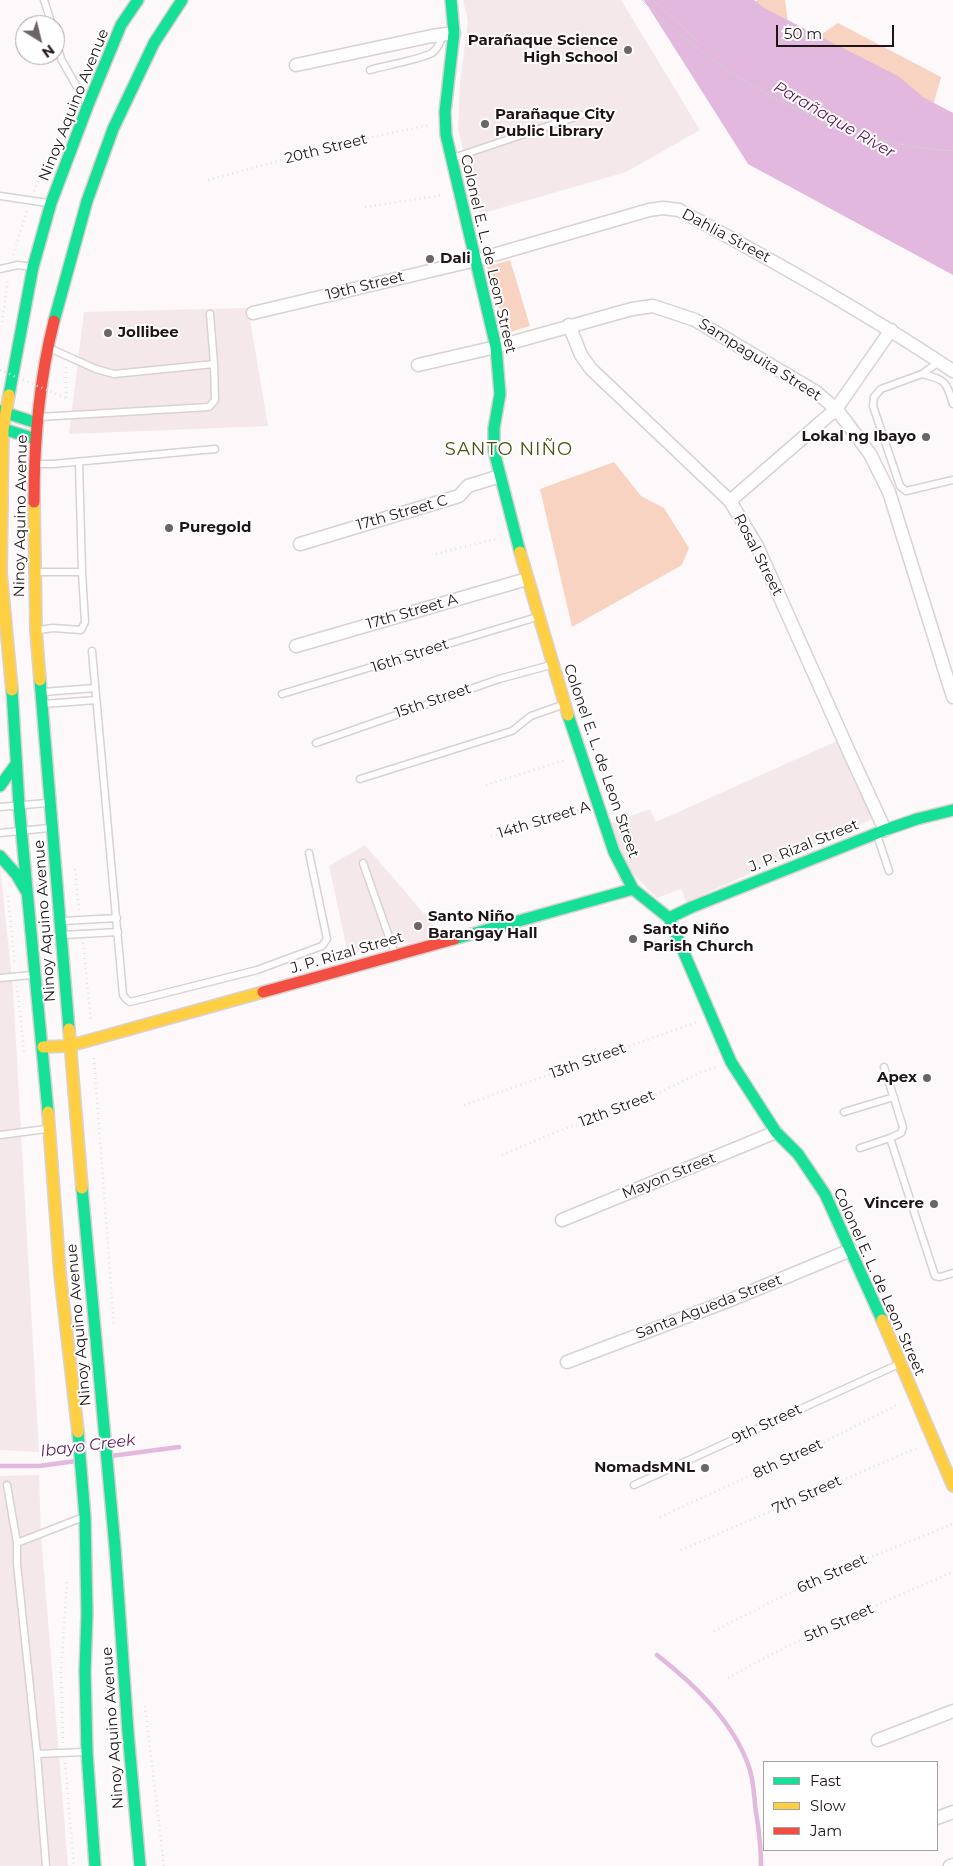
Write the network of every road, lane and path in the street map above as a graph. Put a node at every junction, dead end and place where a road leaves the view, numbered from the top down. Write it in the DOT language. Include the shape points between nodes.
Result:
graph roads {
  1 [pos="44,0"];
  2 [pos="138,0"];
  3 [pos="182,0"];
  4 [pos="451,0"];
  5 [pos="49,15"];
  6 [pos="454,33"];
  7 [pos="441,36"];
  8 [pos="65,65"];
  9 [pos="296,65"];
  10 [pos="370,70"];
  11 [pos="88,105"];
  12 [pos="581,115"];
  13 [pos="445,121"];
  14 [pos="452,158"];
  15 [pos="208,180"];
  16 [pos="459,192"];
  17 [pos="0,196"];
  18 [pos="51,203"];
  19 [pos="365,208"];
  20 [pos="476,260"];
  21 [pos="33,267"];
  22 [pos="0,269"];
  23 [pos="253,313"];
  24 [pos="210,314"];
  25 [pos="569,325"];
  26 [pos="891,330"];
  27 [pos="496,347"];
  28 [pos="48,348"];
  29 [pos="939,362"];
  30 [pos="66,364"];
  31 [pos="214,364"];
  32 [pos="418,365"];
  33 [pos="0,370"];
  34 [pos="953,372"];
  35 [pos="922,374"];
  36 [pos="953,404"];
  37 [pos="836,409"];
  38 [pos="3,412"];
  39 [pos="38,420"];
  40 [pos="2,428"];
  41 [pos="36,439"];
  42 [pos="215,449"];
  43 [pos="79,462"];
  44 [pos="34,464"];
  45 [pos="500,476"];
  46 [pos="953,480"];
  47 [pos="730,501"];
  48 [pos="1,515"];
  49 [pos="515,533"];
  50 [pos="300,544"];
  51 [pos="436,554"];
  52 [pos="34,572"];
  53 [pos="82,572"];
  54 [pos="0,573"];
  55 [pos="527,579"];
  56 [pos="538,617"];
  57 [pos="36,631"];
  58 [pos="296,646"];
  59 [pos="92,651"];
  60 [pos="552,665"];
  61 [pos="95,688"];
  62 [pos="41,692"];
  63 [pos="282,694"];
  64 [pos="953,697"];
  65 [pos="96,700"];
  66 [pos="43,704"];
  67 [pos="564,704"];
  68 [pos="316,743"];
  69 [pos="581,755"];
  70 [pos="16,764"];
  71 [pos="360,779"];
  72 [pos="486,785"];
  73 [pos="0,786"];
  74 [pos="50,802"];
  75 [pos="597,804"];
  76 [pos="19,805"];
  77 [pos="0,808"];
  78 [pos="953,810"];
  79 [pos="53,827"];
  80 [pos="21,830"];
  81 [pos="881,832"];
  82 [pos="0,833"];
  83 [pos="491,836"];
  84 [pos="309,853"];
  85 [pos="0,856"];
  86 [pos="363,863"];
  87 [pos="889,872"];
  88 [pos="633,888"];
  89 [pos="28,894"];
  90 [pos="117,918"];
  91 [pos="669,918"];
  92 [pos="60,922"];
  93 [pos="118,932"];
  94 [pos="62,935"];
  95 [pos="396,956"];
  96 [pos="36,975"];
  97 [pos="0,978"];
  98 [pos="712,1017"];
  99 [pos="69,1046"];
  100 [pos="43,1047"];
  101 [pos="731,1062"];
  102 [pos="884,1067"];
  103 [pos="894,1097"];
  104 [pos="464,1105"];
  105 [pos="844,1112"];
  106 [pos="49,1129"];
  107 [pos="776,1132"];
  108 [pos="0,1134"];
  109 [pos="890,1138"];
  110 [pos="860,1148"];
  111 [pos="102,1151"];
  112 [pos="502,1155"];
  113 [pos="562,1220"];
  114 [pos="851,1250"];
  115 [pos="953,1273"];
  116 [pos="114,1329"];
  117 [pos="567,1362"];
  118 [pos="900,1364"];
  119 [pos="914,1396"];
  120 [pos="934,1441"];
  121 [pos="8,1485"];
  122 [pos="634,1485"];
  123 [pos="953,1486"];
  124 [pos="85,1517"];
  125 [pos="660,1517"];
  126 [pos="953,1524"];
  127 [pos="17,1543"];
  128 [pos="681,1550"];
  129 [pos="68,1572"];
  130 [pos="953,1572"];
  131 [pos="714,1631"];
  132 [pos="728,1678"];
  133 [pos="953,1711"];
  134 [pos="878,1740"];
  135 [pos="64,1752"];
  136 [pos="87,1752"];
  137 [pos="37,1754"];
  138 [pos="156,1805"];
  139 [pos="953,1812"];
  140 [pos="938,1818"];
  141 [pos="46,1866"];
  142 [pos="74,1866"];
  143 [pos="95,1866"];
  144 [pos="140,1866"];
  145 [pos="164,1866"];
  1 -- 5 [label="lane"];
  2 -- 11 [label="main road, Ninoy Aquino Avenue" via="122,25"];
  3 -- 28 [label="main road, Ninoy Aquino Avenue" via="154,43 113,129 76,238"];
  4 -- 6 [label="main road, Colonel E. L. de Leon Street"];
  6 -- 7 [label="street"];
  6 -- 13 [label="main road, Colonel E. L. de Leon Street"];
  7 -- 9 [label="street"];
  7 -- 10 [label="lane" via="437,48 427,55"];
  8 -- 11 [label="lane"];
  11 -- 18 [label="main road, Ninoy Aquino Avenue"];
  12 -- 14 [label="lane"];
  13 -- 14 [label="main road, Colonel E. L. de Leon Street"];
  13 -- 15 [label="path, 20th Street" via="353,141"];
  14 -- 16 [label="main road, Colonel E. L. de Leon Street"];
  16 -- 19 [label="path"];
  16 -- 20 [label="main road, Colonel E. L. de Leon Street"];
  17 -- 18 [label="lane"];
  18 -- 21 [label="main road, Ninoy Aquino Avenue"];
  20 -- 23 [label="street, 19th Street"];
  20 -- 26 [label="street, Dahlia Street" via="649,210 679,210"];
  20 -- 27 [label="main road, Colonel E. L. de Leon Street"];
  21 -- 22 [label="lane" via="18,265"];
  21 -- 38 [label="main road, Ninoy Aquino Avenue"];
  24 -- 31 [label="lane"];
  25 -- 27 [label="street, Sampaguita Street"];
  25 -- 37 [label="street, Sampaguita Street" via="653,306 695,320 816,392"];
  25 -- 47 [label="street, Rosal Street" via="591,369"];
  26 -- 29 [label="street, Dahlia Street"];
  26 -- 37 [label="street"];
  27 -- 32 [label="street, Sampaguita Street"];
  27 -- 45 [label="main road, Colonel E. L. de Leon Street" via="500,394 494,451"];
  28 -- 31 [label="lane" via="114,374"];
  28 -- 39 [label="main road, Ninoy Aquino Avenue"];
  29 -- 34 [label="street, Dahlia Street"];
  29 -- 35 [label="lane"];
  30 -- 33 [label="path, bridge" via="66,398"];
  31 -- 39 [label="lane" via="215,400 209,407"];
  35 -- 36 [label="lane" via="946,383"];
  35 -- 46 [label="lane" via="881,389 874,397 873,406 902,489 906,491"];
  37 -- 47 [label="street"];
  37 -- 64 [label="street, Sampaguita Street" via="870,454 889,492"];
  38 -- 39 [label="main road"];
  38 -- 40 [label="main road, Ninoy Aquino Avenue"];
  39 -- 41 [label="main road, Ninoy Aquino Avenue"];
  40 -- 41 [label="main road"];
  40 -- 48 [label="main road, Ninoy Aquino Avenue"];
  41 -- 44 [label="main road, Ninoy Aquino Avenue"];
  42 -- 43 [label="lane"];
  43 -- 44 [label="lane"];
  43 -- 53 [label="lane"];
  44 -- 52 [label="main road, Ninoy Aquino Avenue"];
  45 -- 49 [label="main road, Colonel E. L. de Leon Street"];
  45 -- 50 [label="street, 17th Street C" via="468,486 459,496"];
  47 -- 81 [label="street, Rosal Street" via="757,546 850,754"];
  48 -- 54 [label="main road, Ninoy Aquino Avenue"];
  49 -- 51 [label="path"];
  49 -- 55 [label="main road, Colonel E. L. de Leon Street"];
  52 -- 53 [label="lane"];
  52 -- 57 [label="main road, Ninoy Aquino Avenue"];
  53 -- 57 [label="lane" via="84,627 81,630 53,628"];
  54 -- 70 [label="main road, Ninoy Aquino Avenue"];
  55 -- 56 [label="main road, Colonel E. L. de Leon Street"];
  55 -- 58 [label="street, 17th Street A"];
  56 -- 60 [label="main road, Colonel E. L. de Leon Street"];
  56 -- 63 [label="lane, 16th Street"];
  57 -- 62 [label="main road, Ninoy Aquino Avenue"];
  59 -- 61 [label="lane"];
  60 -- 67 [label="main road, Colonel E. L. de Leon Street"];
  60 -- 68 [label="lane, 15th Street" via="499,679"];
  61 -- 62 [label="lane"];
  61 -- 65 [label="lane"];
  62 -- 66 [label="main road, Ninoy Aquino Avenue"];
  65 -- 66 [label="lane"];
  65 -- 90 [label="lane"];
  66 -- 74 [label="main road, Ninoy Aquino Avenue"];
  67 -- 69 [label="main road, Colonel E. L. de Leon Street"];
  67 -- 71 [label="lane" via="531,716 512,731"];
  69 -- 72 [label="path"];
  69 -- 75 [label="main road, Colonel E. L. de Leon Street"];
  70 -- 73 [label="main road"];
  70 -- 76 [label="main road, Ninoy Aquino Avenue"];
  74 -- 76 [label="lane"];
  74 -- 79 [label="main road, Ninoy Aquino Avenue"];
  75 -- 83 [label="path, 14th Street A"];
  75 -- 88 [label="main road, Colonel E. L. de Leon Street" via="614,852"];
  76 -- 77 [label="lane"];
  76 -- 80 [label="main road, Ninoy Aquino Avenue"];
  78 -- 81 [label="main road, J. P. Rizal Street" via="917,818"];
  79 -- 80 [label="lane"];
  79 -- 92 [label="main road, Ninoy Aquino Avenue"];
  80 -- 82 [label="lane"];
  80 -- 89 [label="main road, Ninoy Aquino Avenue"];
  81 -- 87 [label="lane"];
  81 -- 91 [label="main road, J. P. Rizal Street"];
  84 -- 93 [label="lane" via="327,939 322,946 257,970 130,1002 123,995"];
  85 -- 89 [label="main road"];
  86 -- 95 [label="lane"];
  88 -- 91 [label="main road, Colonel E. L. de Leon Street"];
  88 -- 95 [label="main road, J. P. Rizal Street"];
  89 -- 96 [label="main road, Ninoy Aquino Avenue"];
  90 -- 92 [label="lane"];
  90 -- 93 [label="lane"];
  91 -- 98 [label="main road, Colonel E. L. de Leon Street"];
  92 -- 94 [label="main road, Ninoy Aquino Avenue"];
  93 -- 94 [label="lane"];
  94 -- 99 [label="main road, Ninoy Aquino Avenue"];
  95 -- 99 [label="main road, J. P. Rizal Street"];
  96 -- 97 [label="lane"];
  96 -- 100 [label="main road, Ninoy Aquino Avenue"];
  98 -- 101 [label="main road, Colonel E. L. de Leon Street"];
  98 -- 104 [label="path, 13th Street"];
  99 -- 100 [label="main road, J. P. Rizal Street"];
  99 -- 144 [label="main road, Ninoy Aquino Avenue" via="115,1539"];
  100 -- 106 [label="main road, Ninoy Aquino Avenue"];
  101 -- 107 [label="main road, Colonel E. L. de Leon Street"];
  101 -- 112 [label="path, 12th Street" via="701,1072 645,1100"];
  102 -- 103 [label="lane"];
  103 -- 105 [label="lane"];
  103 -- 109 [label="lane" via="903,1127"];
  106 -- 108 [label="lane"];
  106 -- 124 [label="main road, Ninoy Aquino Avenue"];
  107 -- 113 [label="street, Mayon Street"];
  107 -- 114 [label="main road, Colonel E. L. de Leon Street" via="798,1154 825,1194"];
  109 -- 110 [label="lane"];
  109 -- 115 [label="lane" via="935,1276"];
  111 -- 116 [label="path"];
  114 -- 117 [label="street, Santa Agueda Street"];
  114 -- 118 [label="main road, Colonel E. L. de Leon Street"];
  118 -- 119 [label="main road, Colonel E. L. de Leon Street"];
  118 -- 122 [label="lane, 9th Street"];
  119 -- 120 [label="main road, Colonel E. L. de Leon Street"];
  119 -- 125 [label="path, 8th Street" via="826,1441"];
  120 -- 123 [label="main road, Colonel E. L. de Leon Street"];
  120 -- 128 [label="path, 7th Street"];
  121 -- 127 [label="lane"];
  124 -- 127 [label="lane"];
  124 -- 136 [label="main road, Ninoy Aquino Avenue"];
  126 -- 131 [label="path, 6th Street" via="821,1577"];
  127 -- 137 [label="lane"];
  129 -- 135 [label="path" via="62,1672"];
  130 -- 132 [label="path, 5th Street" via="764,1658"];
  133 -- 134 [label="street"];
  135 -- 136 [label="lane"];
  135 -- 137 [label="lane"];
  135 -- 142 [label="path"];
  136 -- 143 [label="main road, Ninoy Aquino Avenue"];
  137 -- 141 [label="lane"];
  138 -- 145 [label="path"];
  139 -- 140 [label="street"];
}
